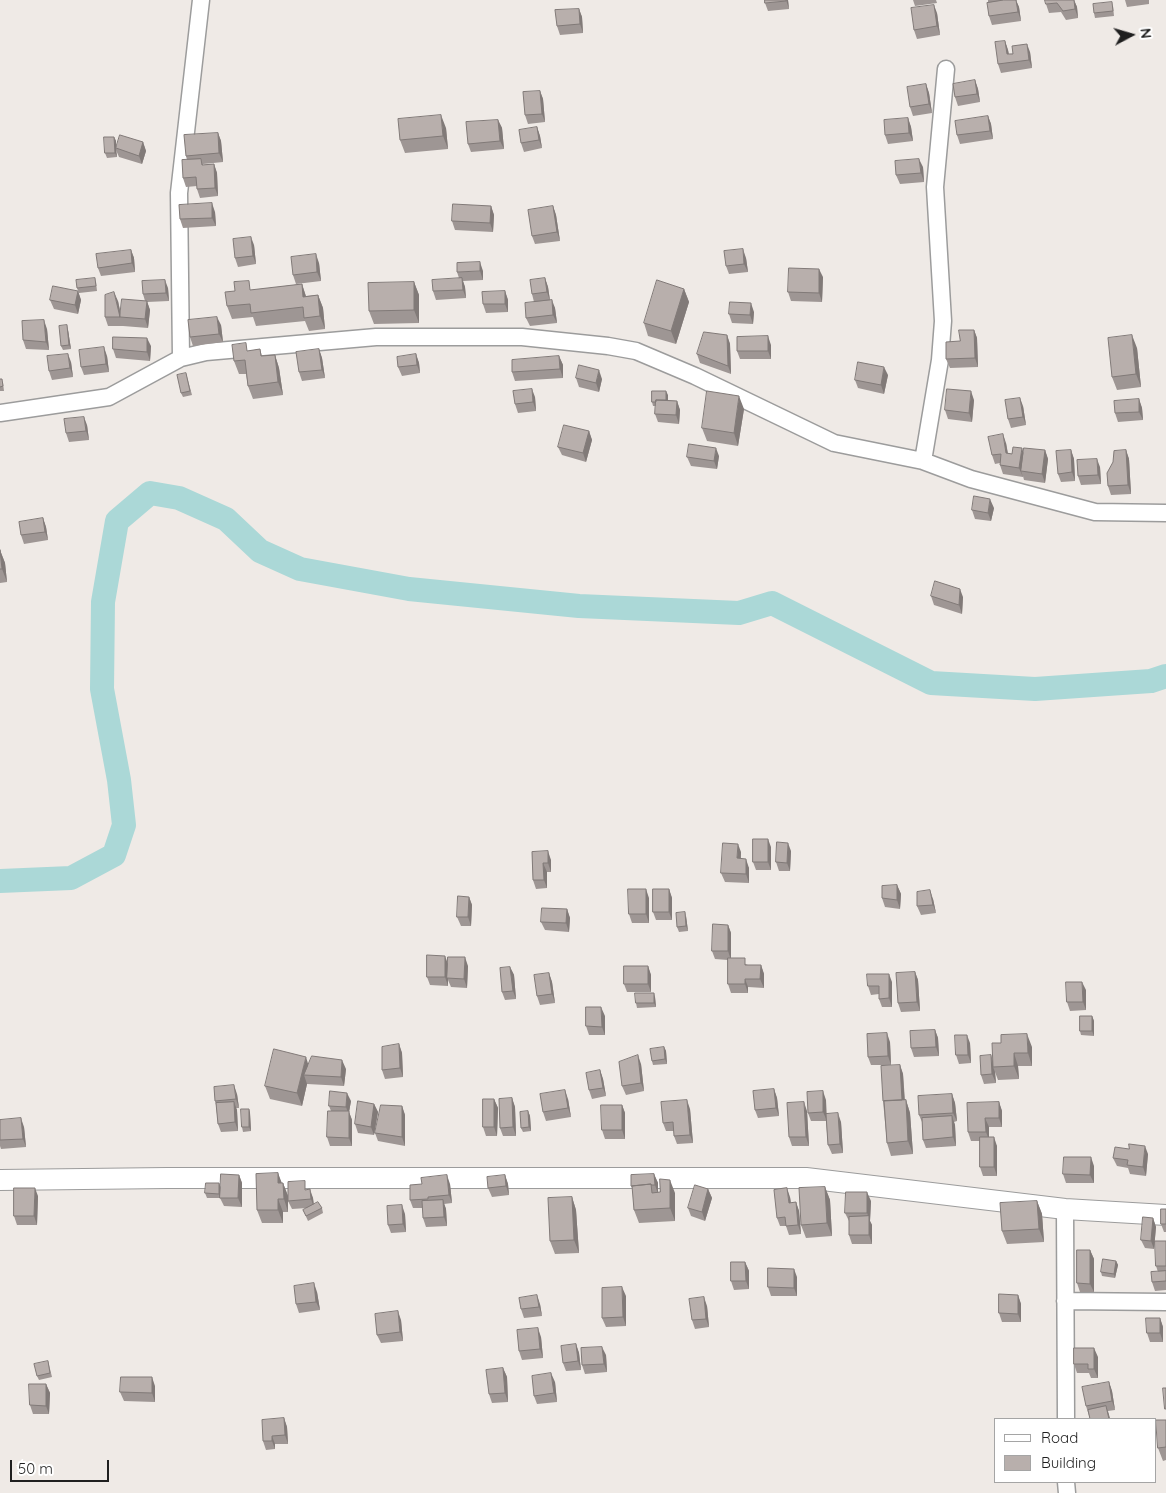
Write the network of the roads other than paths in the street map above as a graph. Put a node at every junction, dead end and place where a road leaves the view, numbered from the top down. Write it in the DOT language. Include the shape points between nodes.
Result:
graph roads {
  1 [pos="201,0"];
  2 [pos="946,70"];
  3 [pos="182,358"];
  4 [pos="0,413"];
  5 [pos="922,461"];
  6 [pos="1166,512"];
  7 [pos="0,1180"];
  8 [pos="1066,1208"];
  9 [pos="1166,1215"];
  10 [pos="1065,1301"];
  11 [pos="1166,1302"];
  12 [pos="1066,1418"];
  1 -- 3 [label="street" via="179,193"];
  2 -- 5 [label="street" via="936,187 943,321 940,360"];
  3 -- 4 [label="street" via="109,397"];
  3 -- 5 [label="street" via="206,352 376,337 522,337 608,346 645,354 834,443"];
  5 -- 6 [label="street" via="971,479 1095,512"];
  7 -- 8 [label="street" via="806,1178"];
  8 -- 9 [label="street"];
  8 -- 10 [label="street"];
  10 -- 11 [label="street"];
  10 -- 12 [label="street"];
}
